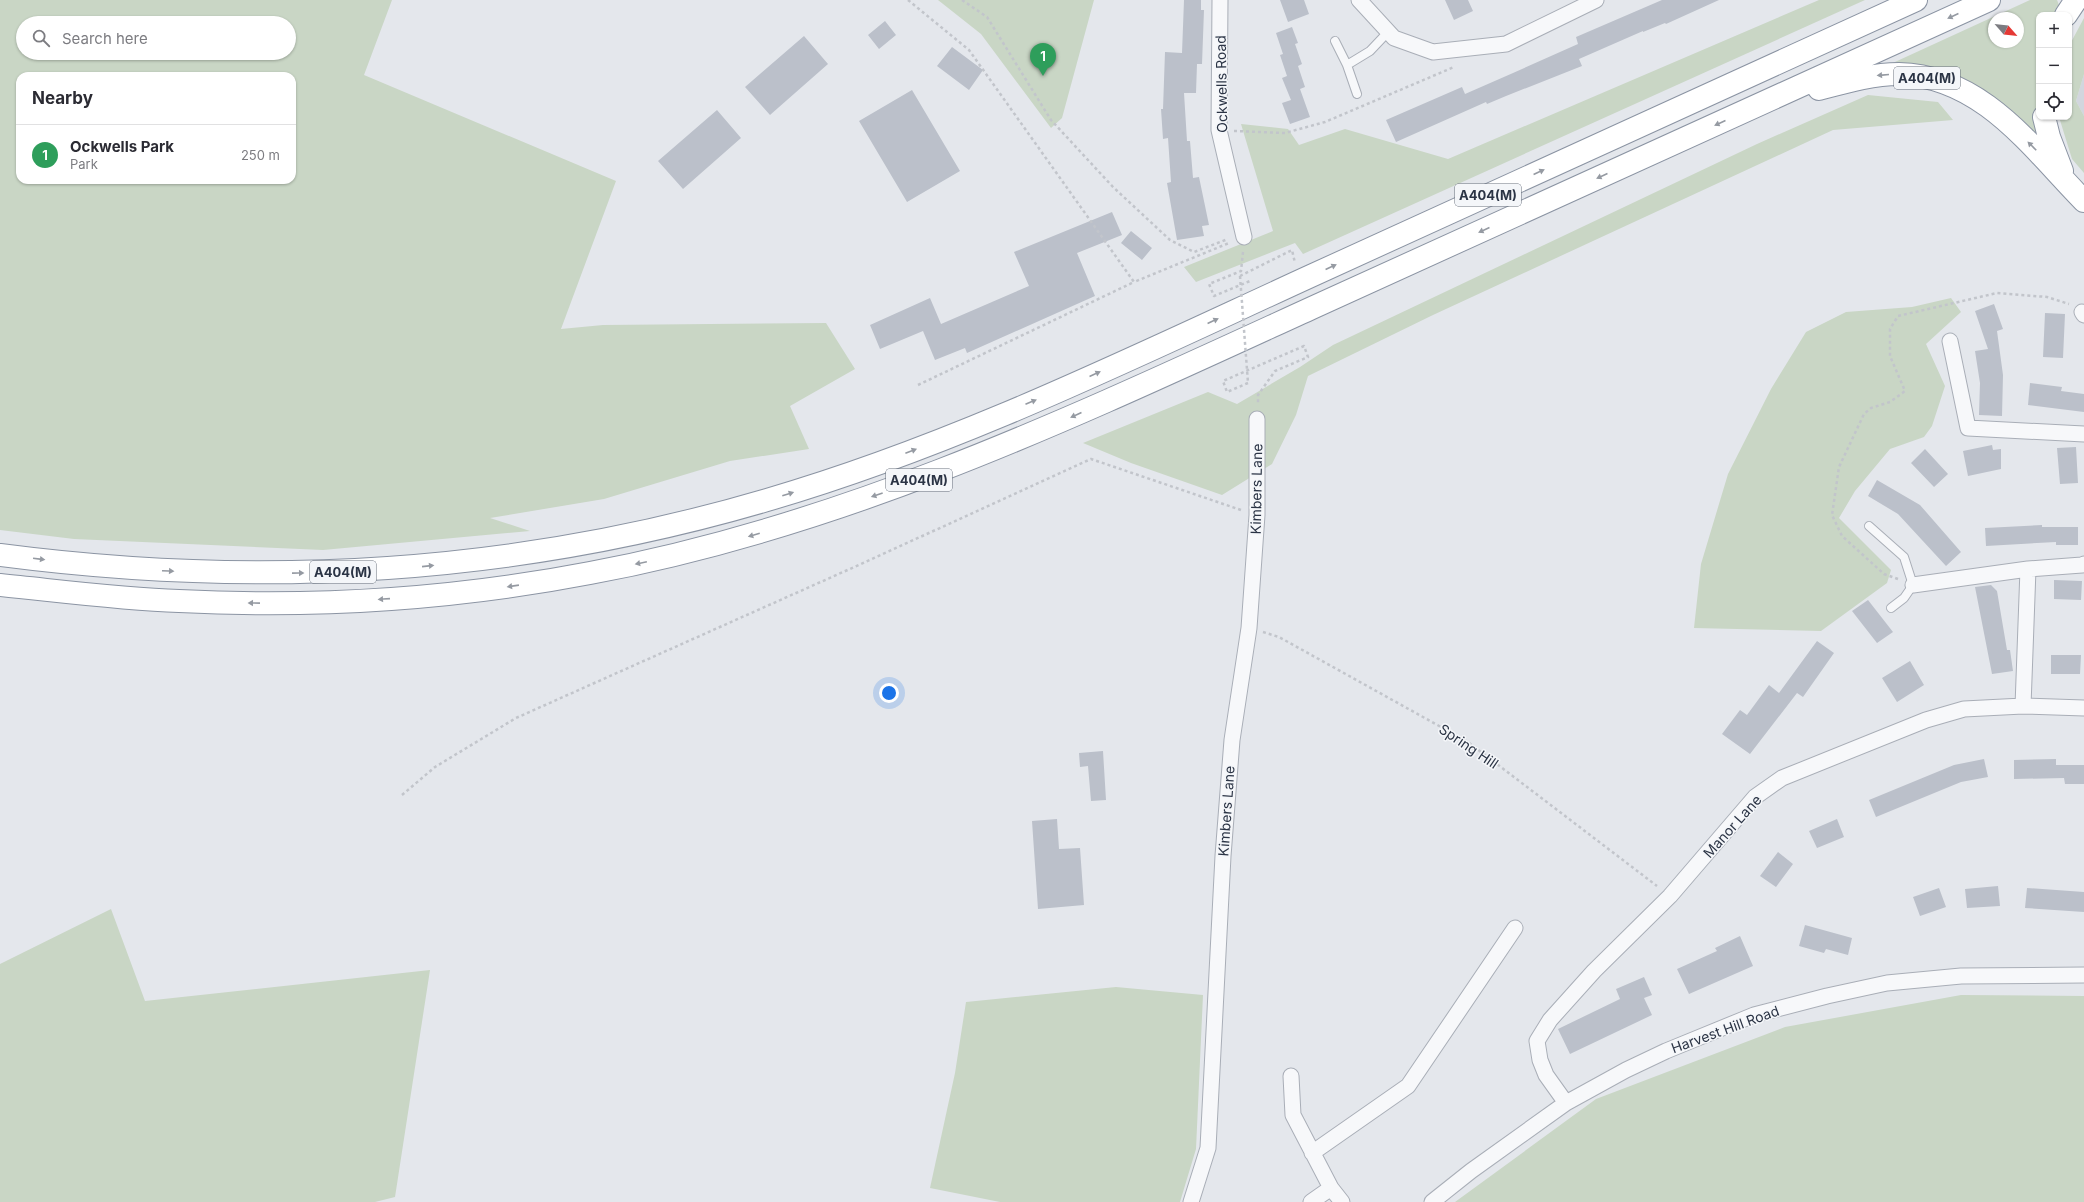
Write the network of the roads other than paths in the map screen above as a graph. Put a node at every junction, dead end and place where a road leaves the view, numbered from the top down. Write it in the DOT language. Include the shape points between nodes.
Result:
graph roads {
  1 [pos="1220,0"];
  2 [pos="1359,0"];
  3 [pos="1596,0"];
  4 [pos="1916,0"];
  5 [pos="1989,0"];
  6 [pos="2076,0"];
  7 [pos="2068,12"];
  8 [pos="1388,32"];
  9 [pos="1335,41"];
  10 [pos="1347,65"];
  11 [pos="1357,94"];
  12 [pos="1751,109"];
  13 [pos="2045,120"];
  14 [pos="2069,184"];
  15 [pos="2084,200"];
  16 [pos="1244,235"];
  17 [pos="1950,341"];
  18 [pos="1257,419"];
  19 [pos="2084,434"];
  20 [pos="1869,526"];
  21 [pos="0,555"];
  22 [pos="2084,564"];
  23 [pos="2028,570"];
  24 [pos="0,585"];
  25 [pos="1913,585"];
  26 [pos="1891,608"];
  27 [pos="2023,706"];
  28 [pos="2084,708"];
  29 [pos="1515,928"];
  30 [pos="2084,975"];
  31 [pos="1291,1076"];
  32 [pos="1566,1103"];
  33 [pos="1312,1153"];
  34 [pos="1331,1188"];
  35 [pos="1191,1202"];
  36 [pos="1312,1202"];
  37 [pos="1342,1202"];
  38 [pos="1432,1202"];
  1 -- 16 [label="street, Ockwells Road" via="1219,130"];
  2 -- 8 [label="street"];
  3 -- 8 [label="street" via="1506,44 1432,52 1394,38"];
  21 -- 4 [label="highway, A404(M), one-way" via="197,572 287,573 391,569 502,557 597,542 769,500 895,457 1059,390"];
  5 -- 12 [label="highway, A404(M), one-way"];
  6 -- 7 [label="highway"];
  8 -- 10 [label="lane" via="1370,51"];
  9 -- 10 [label="lane"];
  10 -- 11 [label="lane"];
  14 -- 12 [label="highway, A404(M), one-way" via="1987,104 1972,94 1939,80 1900,74 1880,75 1844,82"];
  12 -- 24 [label="highway, A404(M), one-way" via="1066,420 898,488 811,518 724,543 545,581 456,593 365,601 182,602"];
  13 -- 14 [label="highway, A404(M)" via="2055,154"];
  14 -- 15 [label="highway, A404(M)"];
  17 -- 19 [label="street" via="1968,428"];
  18 -- 35 [label="street, Kimbers Lane" via="1257,515 1249,628 1232,740 1223,856 1208,1148"];
  20 -- 25 [label="lane" via="1904,557"];
  22 -- 23 [label="street"];
  23 -- 25 [label="street"];
  23 -- 27 [label="street"];
  25 -- 26 [label="lane" via="1904,598"];
  27 -- 28 [label="street, Manor Lane"];
  27 -- 32 [label="street, Manor Lane" via="1964,709 1926,720 1782,778 1755,797 1670,896 1594,971 1550,1020 1537,1041 1546,1076"];
  29 -- 33 [label="street" via="1408,1086"];
  30 -- 32 [label="street, Harvest Hill Road" via="1961,976 1887,983 1826,996 1754,1015 1666,1051"];
  31 -- 33 [label="street" via="1293,1115"];
  32 -- 38 [label="street, Harvest Hill Road"];
  33 -- 34 [label="street"];
  34 -- 36 [label="street"];
  34 -- 37 [label="street"];
}
